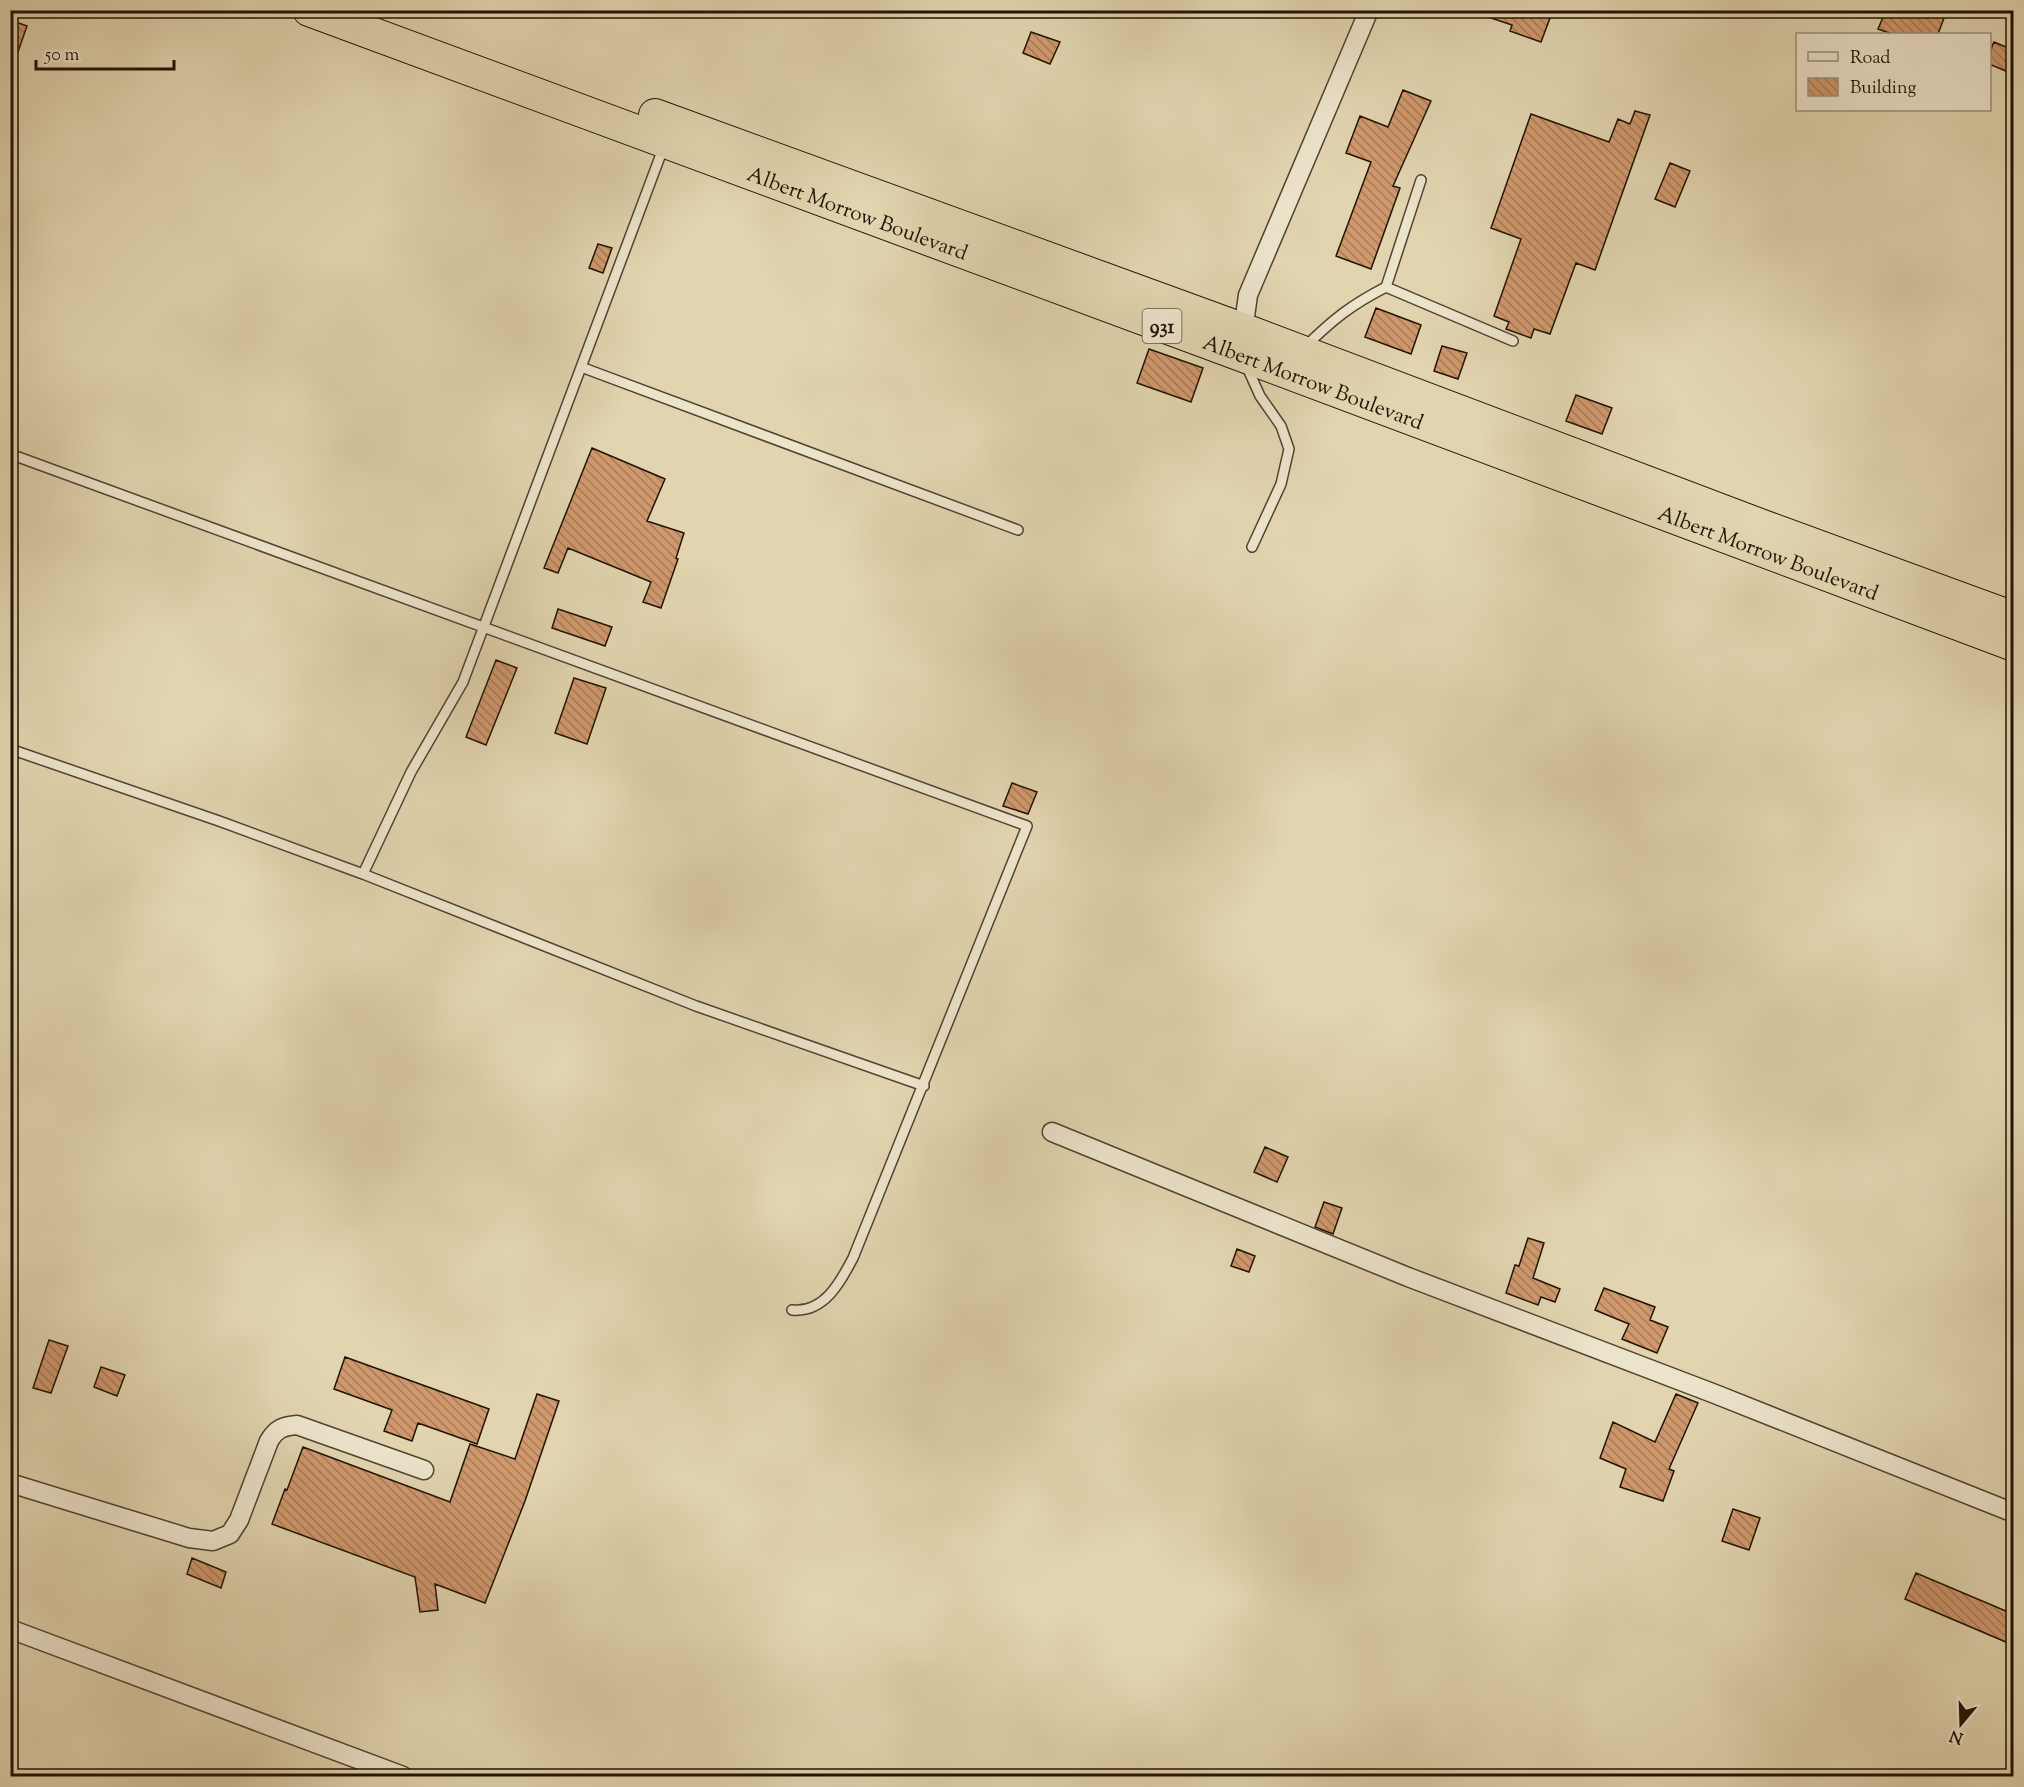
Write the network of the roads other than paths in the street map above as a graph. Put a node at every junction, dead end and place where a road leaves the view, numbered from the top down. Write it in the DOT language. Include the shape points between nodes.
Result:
graph roads {
  1 [pos="309,10"];
  2 [pos="372,10"];
  3 [pos="1369,10"];
  4 [pos="665,142"];
  5 [pos="1421,180"];
  6 [pos="1386,287"];
  7 [pos="1513,341"];
  8 [pos="1242,342"];
  9 [pos="1300,352"];
  10 [pos="581,368"];
  11 [pos="10,454"];
  12 [pos="1018,530"];
  13 [pos="1252,547"];
  14 [pos="2013,618"];
  15 [pos="484,627"];
  16 [pos="2013,645"];
  17 [pos="10,749"];
  18 [pos="363,874"];
  19 [pos="924,1086"];
  20 [pos="1052,1132"];
  21 [pos="792,1310"];
  22 [pos="424,1470"];
  23 [pos="10,1483"];
  24 [pos="2013,1513"];
  25 [pos="10,1629"];
  26 [pos="403,1776"];
  1 -- 4 [label="highway, Albert Morrow Boulevard / 931"];
  2 -- 8 [label="highway, Albert Morrow Boulevard / 931"];
  3 -- 8 [label="street" via="1248,295"];
  4 -- 8 [label="highway, Albert Morrow Boulevard / 931"];
  4 -- 10 [label="lane"];
  5 -- 6 [label="lane"];
  6 -- 7 [label="lane"];
  6 -- 9 [label="lane" via="1350,306"];
  8 -- 9 [label="highway, Albert Morrow Boulevard / 931"];
  8 -- 13 [label="lane" via="1260,396 1281,426 1289,450 1281,484"];
  8 -- 16 [label="highway, Albert Morrow Boulevard / 931"];
  9 -- 14 [label="highway, Albert Morrow Boulevard / 931"];
  10 -- 12 [label="lane"];
  10 -- 15 [label="lane"];
  11 -- 15 [label="lane"];
  15 -- 18 [label="lane" via="463,682 411,772"];
  15 -- 19 [label="lane" via="1027,826"];
  17 -- 18 [label="lane"];
  18 -- 19 [label="lane" via="696,1006"];
  19 -- 21 [label="lane" via="845,1273 813,1308"];
  20 -- 24 [label="street" via="1408,1277"];
  22 -- 23 [label="street" via="297,1425 285,1426 274,1431 269,1441 239,1520 230,1534 213,1541 189,1538"];
  25 -- 26 [label="street"];
}
